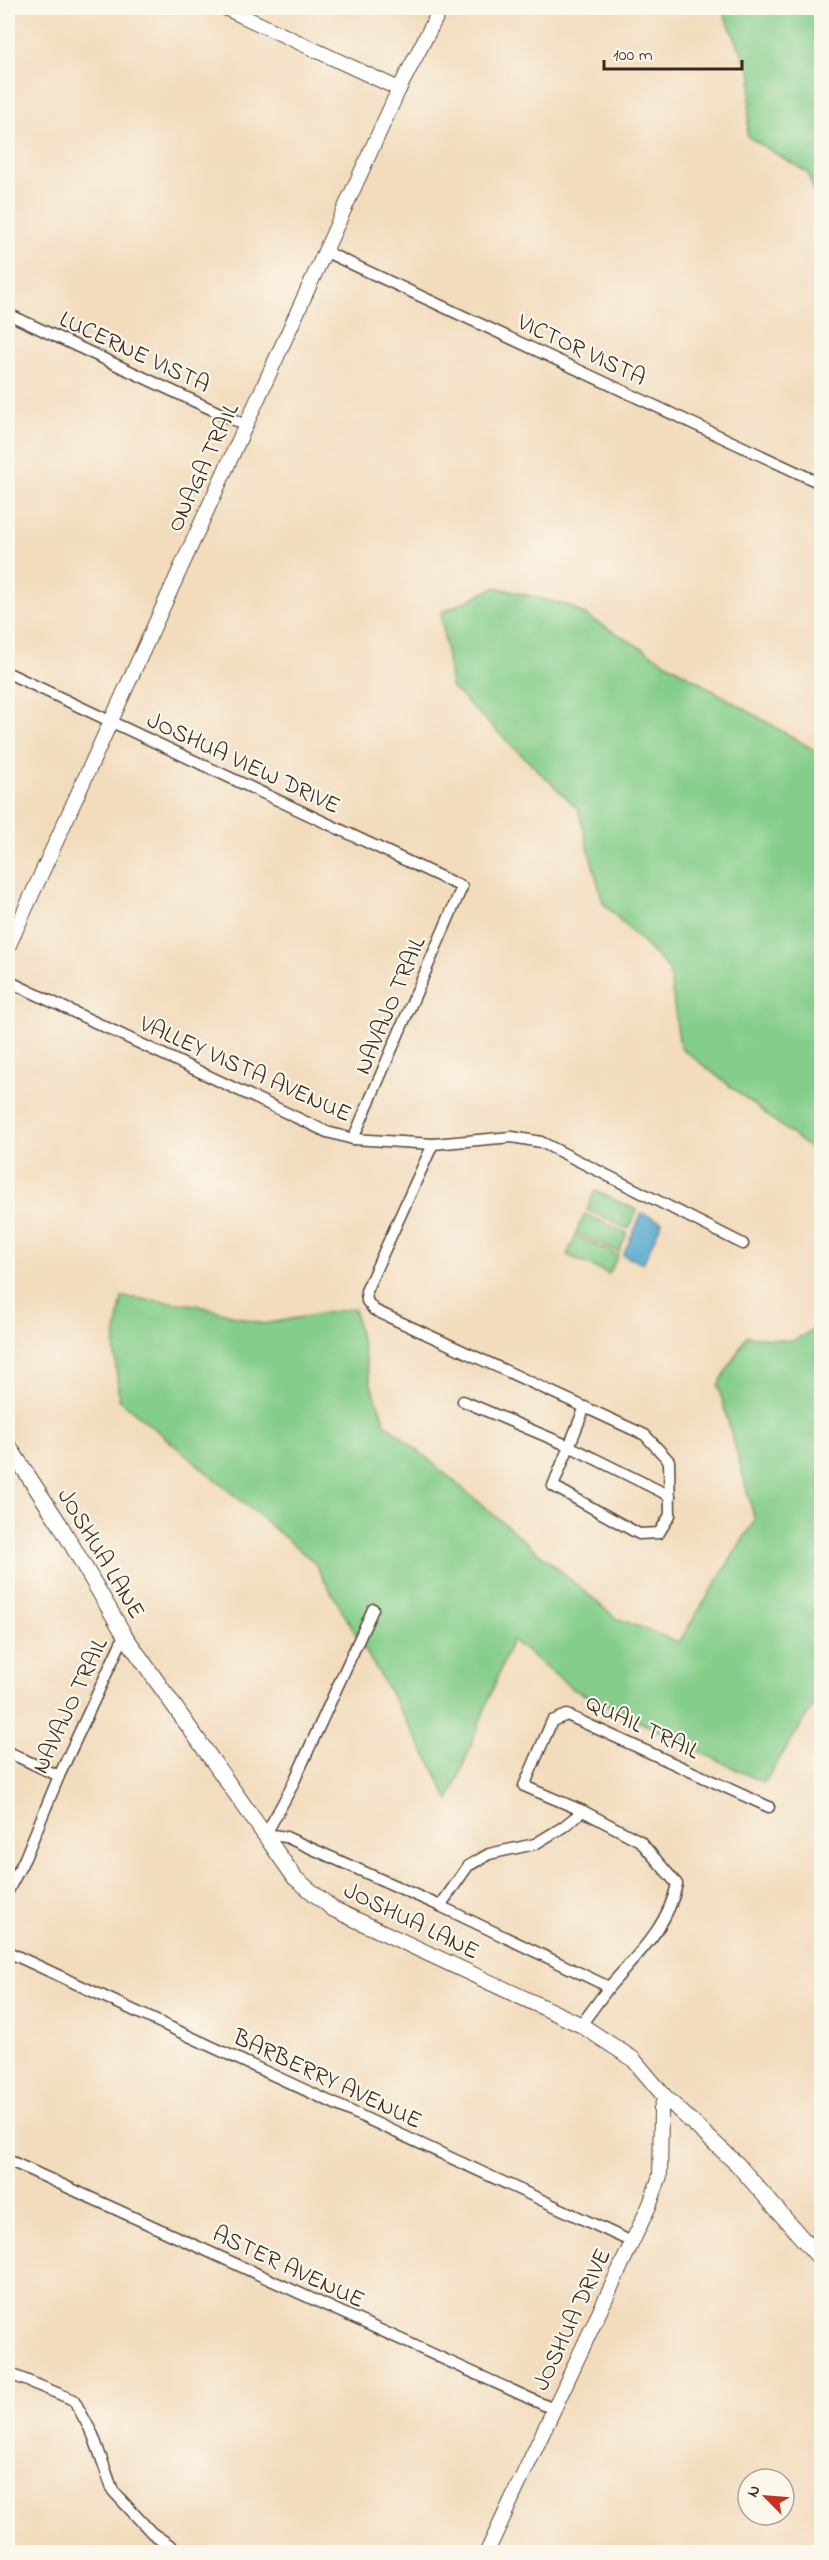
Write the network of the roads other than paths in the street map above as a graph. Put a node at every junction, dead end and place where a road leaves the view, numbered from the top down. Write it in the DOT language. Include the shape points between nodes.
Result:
graph roads {
  1 [pos="225,8"];
  2 [pos="441,8"];
  3 [pos="399,88"];
  4 [pos="324,251"];
  5 [pos="8,314"];
  6 [pos="245,425"];
  7 [pos="822,484"];
  8 [pos="8,673"];
  9 [pos="110,722"];
  10 [pos="462,887"];
  11 [pos="8,947"];
  12 [pos="8,981"];
  13 [pos="353,1139"];
  14 [pos="433,1144"];
  15 [pos="743,1244"];
  16 [pos="463,1401"];
  17 [pos="585,1407"];
  18 [pos="8,1445"];
  19 [pos="568,1446"];
  20 [pos="670,1496"];
  21 [pos="373,1609"];
  22 [pos="125,1634"];
  23 [pos="8,1752"];
  24 [pos="59,1776"];
  25 [pos="769,1807"];
  26 [pos="583,1810"];
  27 [pos="266,1834"];
  28 [pos="8,1891"];
  29 [pos="440,1906"];
  30 [pos="8,1952"];
  31 [pos="609,1987"];
  32 [pos="581,2025"];
  33 [pos="665,2097"];
  34 [pos="8,2160"];
  35 [pos="632,2242"];
  36 [pos="822,2261"];
  37 [pos="8,2373"];
  38 [pos="553,2409"];
  39 [pos="180,2553"];
  40 [pos="487,2553"];
  1 -- 3 [label="street"];
  2 -- 3 [label="street, ONAGA TRAIL"];
  3 -- 4 [label="street, ONAGA TRAIL"];
  4 -- 6 [label="street, ONAGA TRAIL"];
  4 -- 7 [label="street, VICTOR VISTA"];
  5 -- 6 [label="street, LUCERNE VISTA"];
  6 -- 9 [label="street, ONAGA TRAIL"];
  8 -- 9 [label="street, JOSHUA VIEW DRIVE"];
  9 -- 10 [label="street, JOSHUA VIEW DRIVE"];
  9 -- 11 [label="street, ONAGA TRAIL"];
  10 -- 13 [label="street, NAVAJO TRAIL"];
  12 -- 13 [label="street, VALLEY VISTA AVENUE" via="327,1132"];
  13 -- 14 [label="street, VALLEY VISTA AVENUE"];
  14 -- 15 [label="street, VALLEY VISTA AVENUE" via="512,1137 541,1142"];
  14 -- 17 [label="street" via="366,1291 367,1301 374,1310"];
  16 -- 19 [label="street"];
  17 -- 19 [label="street"];
  17 -- 20 [label="street" via="645,1436 669,1461"];
  18 -- 22 [label="main road, JOSHUA LANE"];
  19 -- 20 [label="street"];
  19 -- 20 [label="street" via="553,1486 639,1534 659,1533 670,1515"];
  21 -- 27 [label="street"];
  22 -- 24 [label="street, NAVAJO TRAIL"];
  22 -- 27 [label="main road, JOSHUA LANE"];
  23 -- 24 [label="street"];
  24 -- 28 [label="street, NAVAJO TRAIL"];
  25 -- 26 [label="street, QUAIL TRAIL" via="567,1714 552,1721 524,1786"];
  26 -- 29 [label="street" via="535,1844 489,1854 468,1866"];
  26 -- 31 [label="street, QUAIL TRAIL" via="640,1841 677,1884 663,1923"];
  27 -- 29 [label="street" via="286,1837"];
  27 -- 32 [label="main road, JOSHUA LANE" via="295,1878 333,1910"];
  29 -- 31 [label="street"];
  30 -- 35 [label="street, BARBERRY AVENUE"];
  31 -- 32 [label="street"];
  32 -- 33 [label="main road, JOSHUA LANE" via="633,2059"];
  33 -- 35 [label="street, JOSHUA DRIVE" via="661,2109 660,2176"];
  33 -- 36 [label="main road, JOSHUA LANE" via="736,2164"];
  34 -- 38 [label="street, ASTER AVENUE"];
  35 -- 38 [label="street, JOSHUA DRIVE"];
  37 -- 39 [label="street" via="74,2400 93,2435 113,2491 152,2534"];
  38 -- 40 [label="street, JOSHUA DRIVE"];
}
